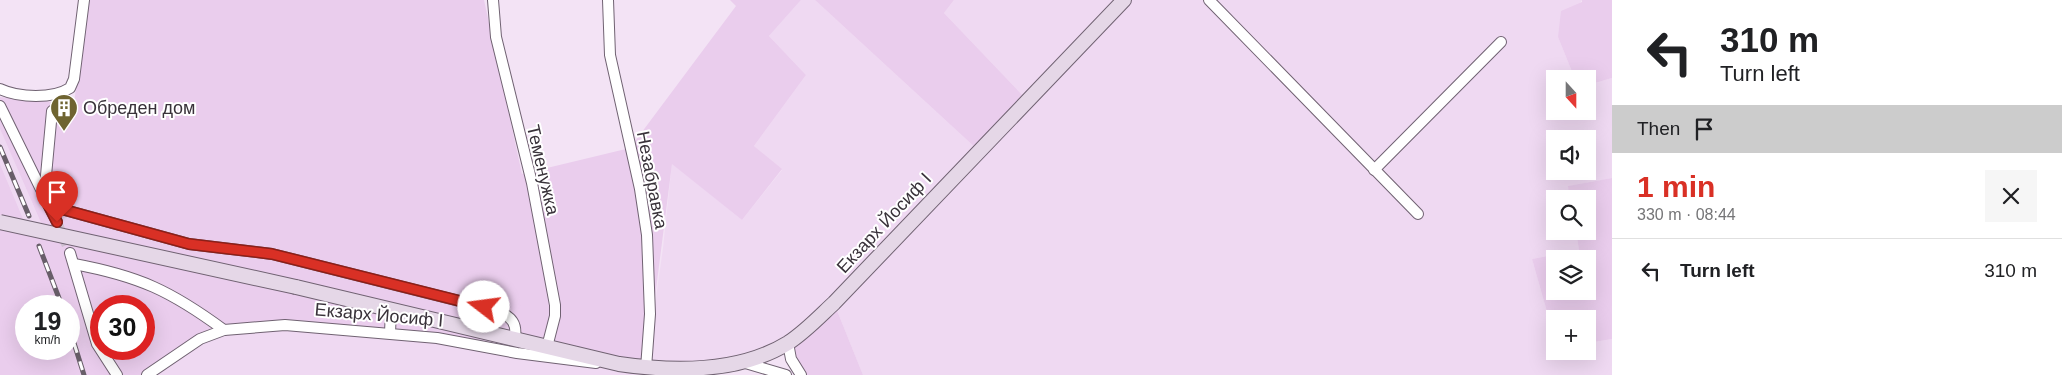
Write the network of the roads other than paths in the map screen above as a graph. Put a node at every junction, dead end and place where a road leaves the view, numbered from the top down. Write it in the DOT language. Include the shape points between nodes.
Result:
graph roads {
  1 [pos="84,0"];
  2 [pos="493,0"];
  3 [pos="608,0"];
  4 [pos="1124,0"];
  5 [pos="1210,0"];
  6 [pos="1501,42"];
  7 [pos="0,89"];
  8 [pos="0,106"];
  9 [pos="52,111"];
  10 [pos="1374,170"];
  11 [pos="44,197"];
  12 [pos="1418,214"];
  13 [pos="0,222"];
  14 [pos="57,222"];
  15 [pos="70,253"];
  16 [pos="74,264"];
  17 [pos="391,309"];
  18 [pos="224,330"];
  19 [pos="390,333"];
  20 [pos="515,338"];
  21 [pos="788,343"];
  22 [pos="543,345"];
  23 [pos="738,361"];
  24 [pos="619,364"];
  25 [pos="646,368"];
  26 [pos="117,375"];
  27 [pos="147,375"];
  28 [pos="786,375"];
  29 [pos="802,375"];
  1 -- 7 [label="street" via="74,79 70,88 54,94 32,95"];
  2 -- 22 [label="street, Теменужка" via="496,37 532,183 555,305 555,316"];
  3 -- 25 [label="street, Незабравка" via="610,55 647,235 650,314"];
  4 -- 21 [label="main road, Екзарх Йосиф I" via="856,281"];
  5 -- 10 [label="street"];
  6 -- 10 [label="street"];
  8 -- 11 [label="street"];
  9 -- 11 [label="street"];
  10 -- 12 [label="street"];
  11 -- 14 [label="street"];
  11 -- 20 [label="street" via="65,210 181,242 272,254 499,311 515,323"];
  13 -- 17 [label="main road, Екзарх Йосиф I, bridge"];
  15 -- 16 [label="street"];
  16 -- 18 [label="street" via="142,281 188,304"];
  16 -- 26 [label="street" via="97,344"];
  17 -- 19 [label="street"];
  17 -- 20 [label="main road, Екзарх Йосиф I"];
  18 -- 19 [label="street, Екзарх Йосиф I" via="285,325"];
  18 -- 27 [label="street, Екзарх Йосиф I" via="200,339"];
  19 -- 24 [label="street, Екзарх Йосиф I" via="577,362"];
  20 -- 22 [label="main road, Екзарх Йосиф I"];
  21 -- 23 [label="main road, Екзарх Йосиф I"];
  21 -- 29 [label="street" via="791,359"];
  22 -- 24 [label="main road, Екзарх Йосиф I"];
  23 -- 25 [label="main road, Екзарх Йосиф I" via="693,368"];
  23 -- 28 [label="street"];
  24 -- 25 [label="main road, Екзарх Йосиф I"];
}
